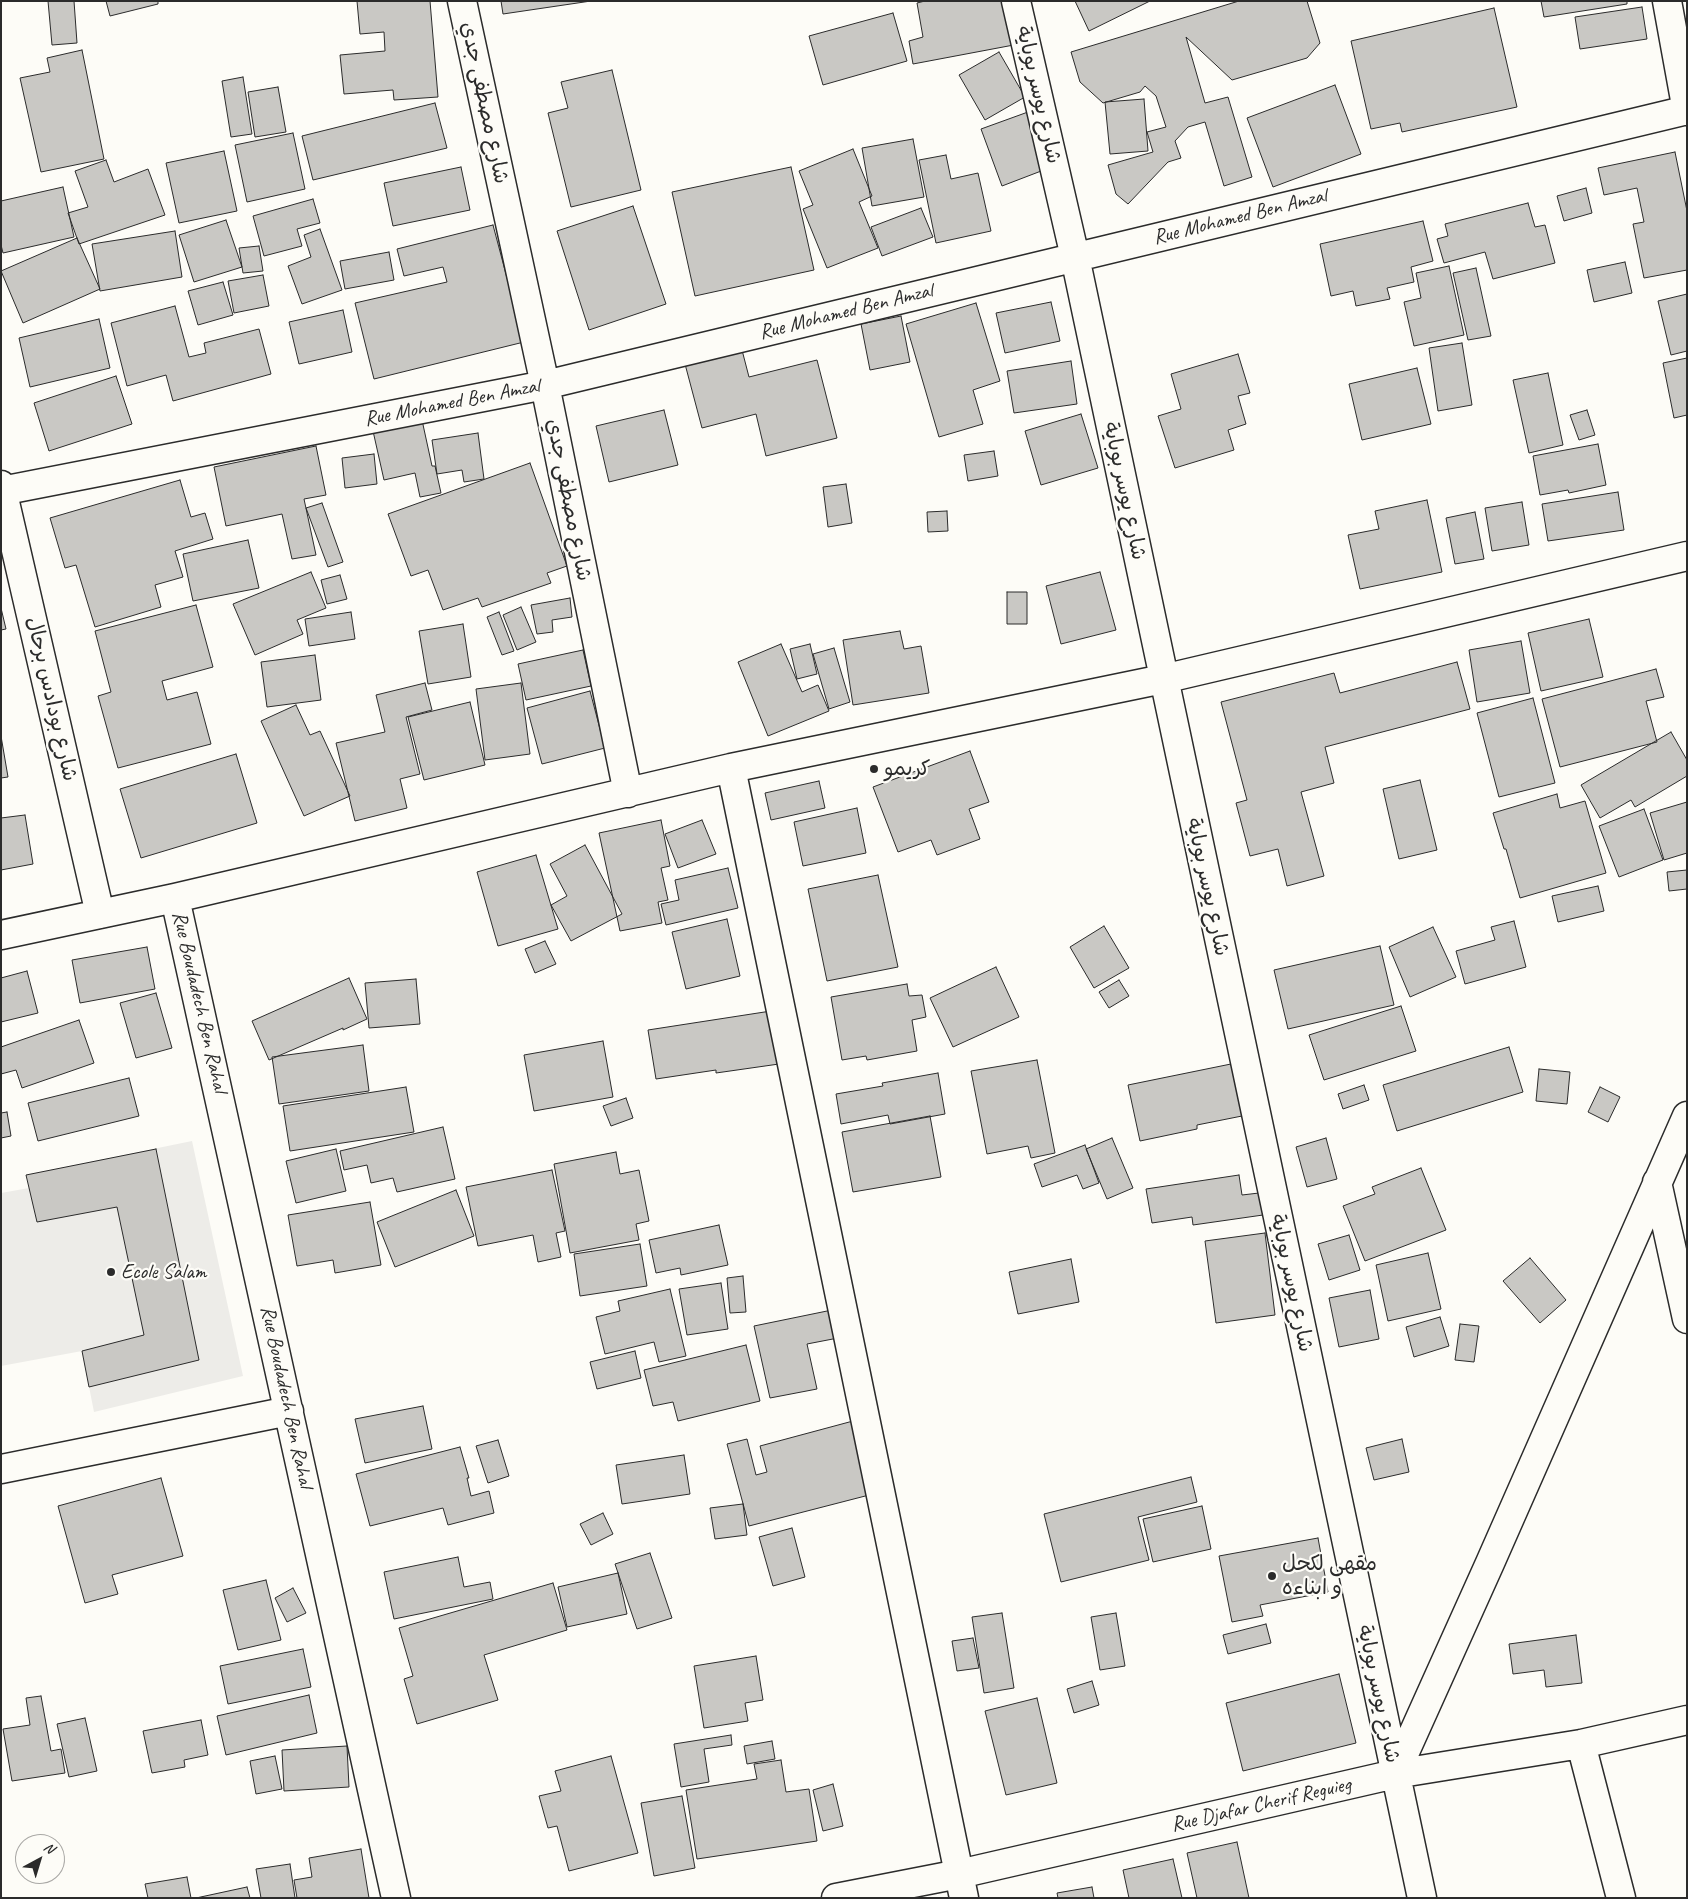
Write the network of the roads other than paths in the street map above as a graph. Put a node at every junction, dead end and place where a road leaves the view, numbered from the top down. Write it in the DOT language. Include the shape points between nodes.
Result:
graph roads {
  1 [pos="462,1"];
  2 [pos="1016,1"];
  3 [pos="1667,1"];
  4 [pos="1687,111"];
  5 [pos="1075,257"];
  6 [pos="545,385"];
  7 [pos="2,489"];
  8 [pos="1687,556"];
  9 [pos="1163,679"];
  10 [pos="730,768"];
  11 [pos="628,793"];
  12 [pos="175,898"];
  13 [pos="100,914"];
  14 [pos="1,935"];
  15 [pos="1687,1116"];
  16 [pos="1657,1182"];
  17 [pos="1687,1320"];
  18 [pos="289,1410"];
  19 [pos="1,1469"];
  20 [pos="1687,1720"];
  21 [pos="1581,1744"];
  22 [pos="1395,1774"];
  23 [pos="962,1886"];
  24 [pos="396,1898"];
  25 [pos="836,1898"];
  26 [pos="1422,1898"];
  27 [pos="1621,1898"];
  1 -- 6 [label="street, شارع مصطفى جدي"];
  2 -- 5 [label="street, شارع يوسر بوباية"];
  3 -- 4 [label="street"];
  4 -- 5 [label="street, Rue Mohamed Ben Amzal"];
  5 -- 6 [label="street, Rue Mohamed Ben Amzal"];
  5 -- 9 [label="street, شارع يوسر بوباية"];
  6 -- 7 [label="street, Rue Mohamed Ben Amzal"];
  6 -- 11 [label="street, شارع مصطفى جدي"];
  7 -- 13 [label="street, شارع بودادس برحال"];
  8 -- 9 [label="street"];
  9 -- 10 [label="street"];
  9 -- 22 [label="street, شارع يوسر بوباية"];
  10 -- 11 [label="street"];
  10 -- 23 [label="street"];
  11 -- 12 [label="street"];
  12 -- 13 [label="street"];
  12 -- 18 [label="street, Rue Boudadech Ben Rahal"];
  13 -- 14 [label="street"];
  15 -- 16 [label="street"];
  16 -- 17 [label="street"];
  16 -- 22 [label="street"];
  18 -- 19 [label="street"];
  18 -- 24 [label="street, Rue Boudadech Ben Rahal"];
  20 -- 21 [label="street, Rue Djafar Cherif Reguieg"];
  21 -- 22 [label="street, Rue Djafar Cherif Reguieg"];
  21 -- 27 [label="street"];
  22 -- 23 [label="street, Rue Djafar Cherif Reguieg"];
  22 -- 26 [label="street, شارع يوسر بوباية"];
  23 -- 25 [label="street, Rue Djafar Cherif Reguieg"];
}
